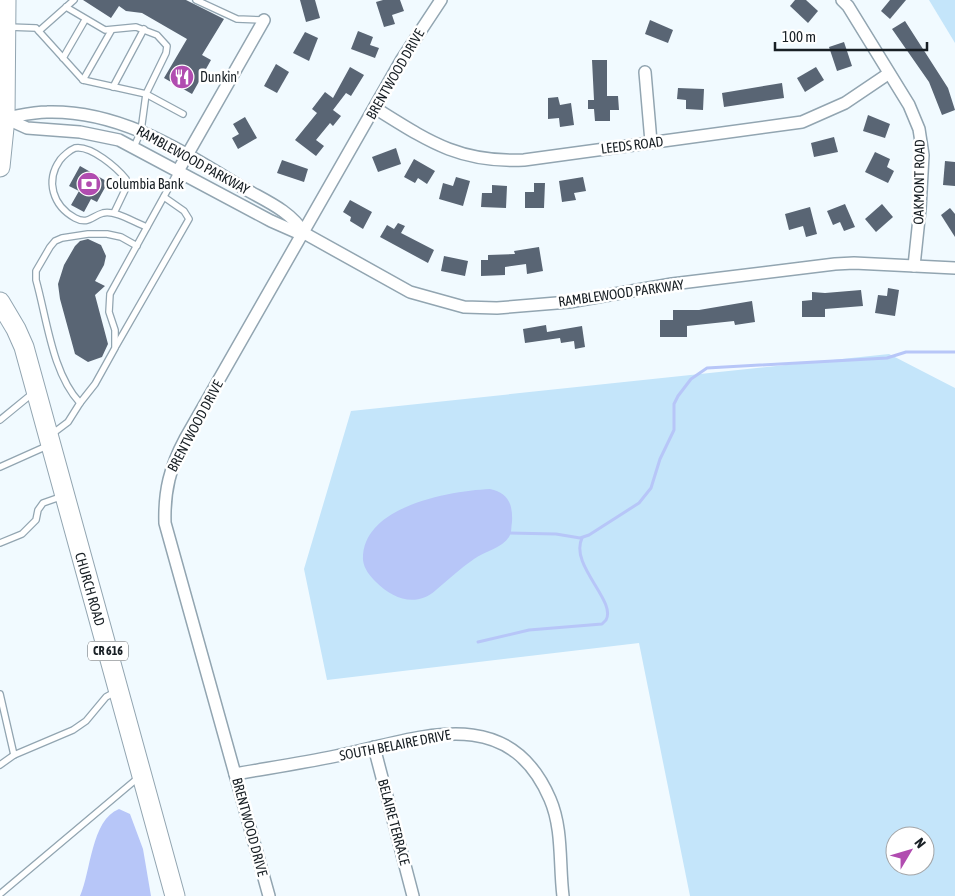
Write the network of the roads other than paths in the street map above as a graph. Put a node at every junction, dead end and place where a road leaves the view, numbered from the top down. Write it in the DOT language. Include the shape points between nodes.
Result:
graph roads {
  1 [pos="6,0"];
  2 [pos="74,0"];
  3 [pos="196,0"];
  4 [pos="441,0"];
  5 [pos="842,0"];
  6 [pos="66,7"];
  7 [pos="85,20"];
  8 [pos="264,20"];
  9 [pos="6,27"];
  10 [pos="144,29"];
  11 [pos="39,31"];
  12 [pos="111,31"];
  13 [pos="63,58"];
  14 [pos="645,72"];
  15 [pos="888,74"];
  16 [pos="83,80"];
  17 [pos="114,87"];
  18 [pos="146,94"];
  19 [pos="375,108"];
  20 [pos="183,114"];
  21 [pos="2,118"];
  22 [pos="141,131"];
  23 [pos="651,142"];
  24 [pos="134,147"];
  25 [pos="188,154"];
  26 [pos="0,167"];
  27 [pos="178,171"];
  28 [pos="164,197"];
  29 [pos="114,213"];
  30 [pos="147,227"];
  31 [pos="304,233"];
  32 [pos="137,246"];
  33 [pos="914,266"];
  34 [pos="955,268"];
  35 [pos="0,302"];
  36 [pos="0,328"];
  37 [pos="115,348"];
  38 [pos="30,369"];
  39 [pos="35,391"];
  40 [pos="80,403"];
  41 [pos="0,420"];
  42 [pos="48,441"];
  43 [pos="0,467"];
  44 [pos="64,496"];
  45 [pos="0,543"];
  46 [pos="118,689"];
  47 [pos="0,694"];
  48 [pos="374,747"];
  49 [pos="14,754"];
  50 [pos="0,765"];
  51 [pos="143,774"];
  52 [pos="235,774"];
  53 [pos="0,894"];
  54 [pos="175,896"];
  55 [pos="269,896"];
  56 [pos="414,896"];
  57 [pos="563,896"];
  1 -- 9 [label="main road"];
  2 -- 6 [label="lane"];
  3 -- 8 [label="lane" via="237,20"];
  4 -- 19 [label="street, BRENTWOOD DRIVE" via="402,59"];
  5 -- 15 [label="street, OAKMONT ROAD"];
  6 -- 7 [label="lane"];
  6 -- 11 [label="lane"];
  7 -- 12 [label="lane"];
  7 -- 13 [label="lane"];
  8 -- 25 [label="street"];
  9 -- 11 [label="lane" via="36,28"];
  9 -- 21 [label="main road"];
  10 -- 12 [label="lane" via="129,27"];
  10 -- 17 [label="lane"];
  10 -- 18 [label="lane" via="157,35 167,46"];
  11 -- 13 [label="lane"];
  12 -- 16 [label="lane"];
  13 -- 16 [label="lane"];
  14 -- 23 [label="street"];
  15 -- 23 [label="street, LEEDS ROAD" via="814,118"];
  15 -- 33 [label="street, OAKMONT ROAD" via="914,116 922,142"];
  16 -- 17 [label="lane"];
  17 -- 18 [label="lane"];
  18 -- 20 [label="lane"];
  18 -- 22 [label="lane"];
  19 -- 23 [label="street, LEEDS ROAD" via="438,145 468,157 495,161 524,160"];
  19 -- 31 [label="street, BRENTWOOD DRIVE"];
  21 -- 22 [label="street, RAMBLEWOOD PARKWAY" via="45,112 79,114"];
  21 -- 24 [label="street, RAMBLEWOOD PARKWAY" via="27,128 98,135"];
  21 -- 26 [label="main road"];
  22 -- 24 [label="lane"];
  22 -- 25 [label="street, RAMBLEWOOD PARKWAY"];
  24 -- 27 [label="street, RAMBLEWOOD PARKWAY"];
  25 -- 27 [label="street"];
  25 -- 31 [label="street, RAMBLEWOOD PARKWAY" via="287,213"];
  27 -- 28 [label="lane"];
  27 -- 31 [label="street, RAMBLEWOOD PARKWAY" via="271,221"];
  28 -- 30 [label="lane"];
  28 -- 37 [label="lane" via="190,219"];
  29 -- 29 [label="lane" via="102,213 85,221 62,210 56,202 52,178 62,156 73,148 85,148 117,168 126,179 125,190"];
  29 -- 30 [label="lane"];
  30 -- 32 [label="lane"];
  31 -- 33 [label="street, RAMBLEWOOD PARKWAY" via="410,292 464,308 569,302 672,284 835,264"];
  31 -- 52 [label="street, BRENTWOOD DRIVE" via="178,452 168,477 164,502 170,543"];
  32 -- 37 [label="lane" via="110,294 109,312 115,330"];
  32 -- 40 [label="lane" via="107,234 62,238 55,241 36,271 56,360 72,394"];
  33 -- 34 [label="street, RAMBLEWOOD PARKWAY"];
  35 -- 38 [label="main road, CHURCH ROAD / CR 616" via="19,334"];
  36 -- 38 [label="main road, CHURCH ROAD / CR 616" via="21,352"];
  37 -- 40 [label="lane"];
  38 -- 39 [label="main road, CHURCH ROAD / CR 616"];
  39 -- 41 [label="lane"];
  39 -- 42 [label="main road, CHURCH ROAD / CR 616"];
  40 -- 42 [label="lane" via="68,422"];
  42 -- 43 [label="lane"];
  42 -- 44 [label="main road, CHURCH ROAD / CR 616"];
  44 -- 45 [label="lane" via="43,503 36,520 22,534"];
  44 -- 46 [label="main road, CHURCH ROAD / CR 616"];
  46 -- 49 [label="lane" via="73,730"];
  46 -- 51 [label="main road, CHURCH ROAD / CR 616"];
  47 -- 49 [label="lane"];
  48 -- 52 [label="street, SOUTH BELAIRE DRIVE"];
  48 -- 56 [label="street, BELAIRE TERRACE"];
  48 -- 57 [label="street, SOUTH BELAIRE DRIVE" via="454,732 494,741 517,755 536,774 555,813"];
  49 -- 50 [label="lane"];
  51 -- 53 [label="lane"];
  51 -- 54 [label="main road, CHURCH ROAD / CR 616"];
  52 -- 55 [label="street, BRENTWOOD DRIVE"];
}
